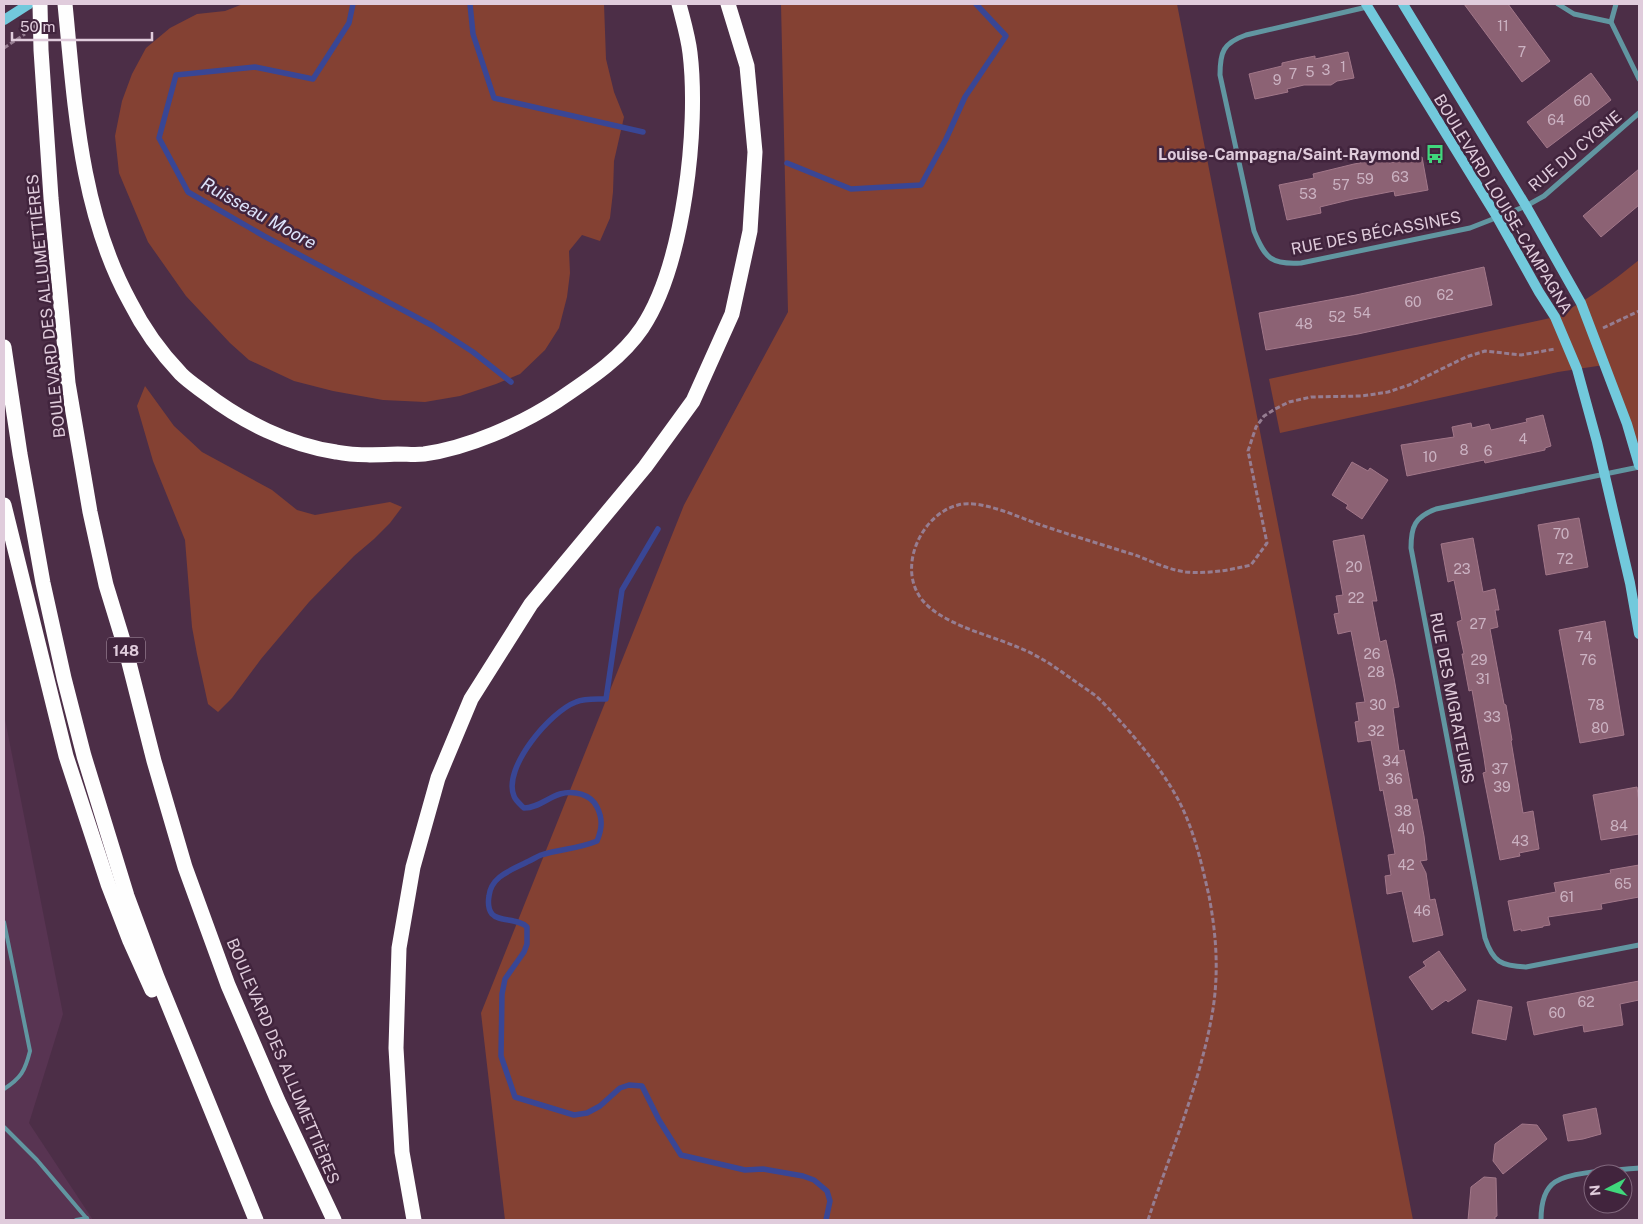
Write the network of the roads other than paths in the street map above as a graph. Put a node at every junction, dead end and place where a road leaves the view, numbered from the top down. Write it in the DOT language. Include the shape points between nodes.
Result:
graph roads {
  1 [pos="29,4"];
  2 [pos="40,4"];
  3 [pos="65,4"];
  4 [pos="679,4"];
  5 [pos="728,4"];
  6 [pos="1403,4"];
  7 [pos="1558,4"];
  8 [pos="1616,4"];
  9 [pos="1366,5"];
  10 [pos="4,20"];
  11 [pos="1610,22"];
  12 [pos="1639,79"];
  13 [pos="1639,113"];
  14 [pos="1526,206"];
  15 [pos="1497,217"];
  16 [pos="4,347"];
  17 [pos="1639,466"];
  18 [pos="1605,474"];
  19 [pos="4,505"];
  20 [pos="1639,634"];
  21 [pos="4,922"];
  22 [pos="1639,945"];
  23 [pos="4,1089"];
  24 [pos="4,1127"];
  25 [pos="1639,1168"];
  26 [pos="253,1214"];
  27 [pos="87,1219"];
  28 [pos="76,1220"];
  29 [pos="334,1220"];
  30 [pos="414,1220"];
  31 [pos="1541,1220"];
  1 -- 10 [label="street"];
  2 -- 29 [label="highway, BOULEVARD DES ALLUMETTIÈRES / 148" via="48,160 68,383 88,503 106,585 188,876 228,984"];
  3 -- 4 [label="highway" via="79,141 96,220 110,262 130,303 156,343 182,376 219,404 258,427 296,442 336,452 376,455 424,454 464,445 538,413 612,361 644,326 662,289 674,250 688,167 692,90 690,54"];
  5 -- 30 [label="highway" via="746,66 755,152 750,231 732,314 693,401 645,467 531,604 471,699 438,778 413,867 400,948 396,1048 402,1152"];
  6 -- 14 [label="street, BOULEVARD LOUISE-CAMPAGNA"];
  7 -- 11 [label="street" via="1574,14"];
  8 -- 11 [label="street"];
  9 -- 15 [label="street, BOULEVARD LOUISE-CAMPAGNA"];
  9 -- 15 [label="street, RUE DES BÉCASSINES" via="1246,35 1232,40 1223,50 1220,75 1254,231 1261,247 1271,259 1285,264 1301,263 1470,228"];
  11 -- 12 [label="street"];
  13 -- 14 [label="street, RUE DU CYGNE" via="1544,196"];
  14 -- 15 [label="street, RUE DU CYGNE"];
  14 -- 17 [label="street, BOULEVARD LOUISE-CAMPAGNA" via="1581,303 1627,424"];
  15 -- 18 [label="street, BOULEVARD LOUISE-CAMPAGNA" via="1555,317 1577,369"];
  16 -- 26 [label="highway" via="43,582 84,756 130,905"];
  17 -- 18 [label="street, RUE DES MIGRATEURS"];
  18 -- 20 [label="street, BOULEVARD LOUISE-CAMPAGNA"];
  18 -- 22 [label="street, RUE DES MIGRATEURS" via="1425,513 1416,521 1411,534 1411,548 1489,951 1497,961 1526,967"];
  19 -- 26 [label="highway" via="66,756 108,884 130,941"];
  21 -- 23 [label="lane" via="30,1051 26,1068"];
  24 -- 27 [label="lane"];
  25 -- 31 [label="street" via="1566,1177 1555,1182 1541,1207"];
  27 -- 28 [label="lane"];
}
